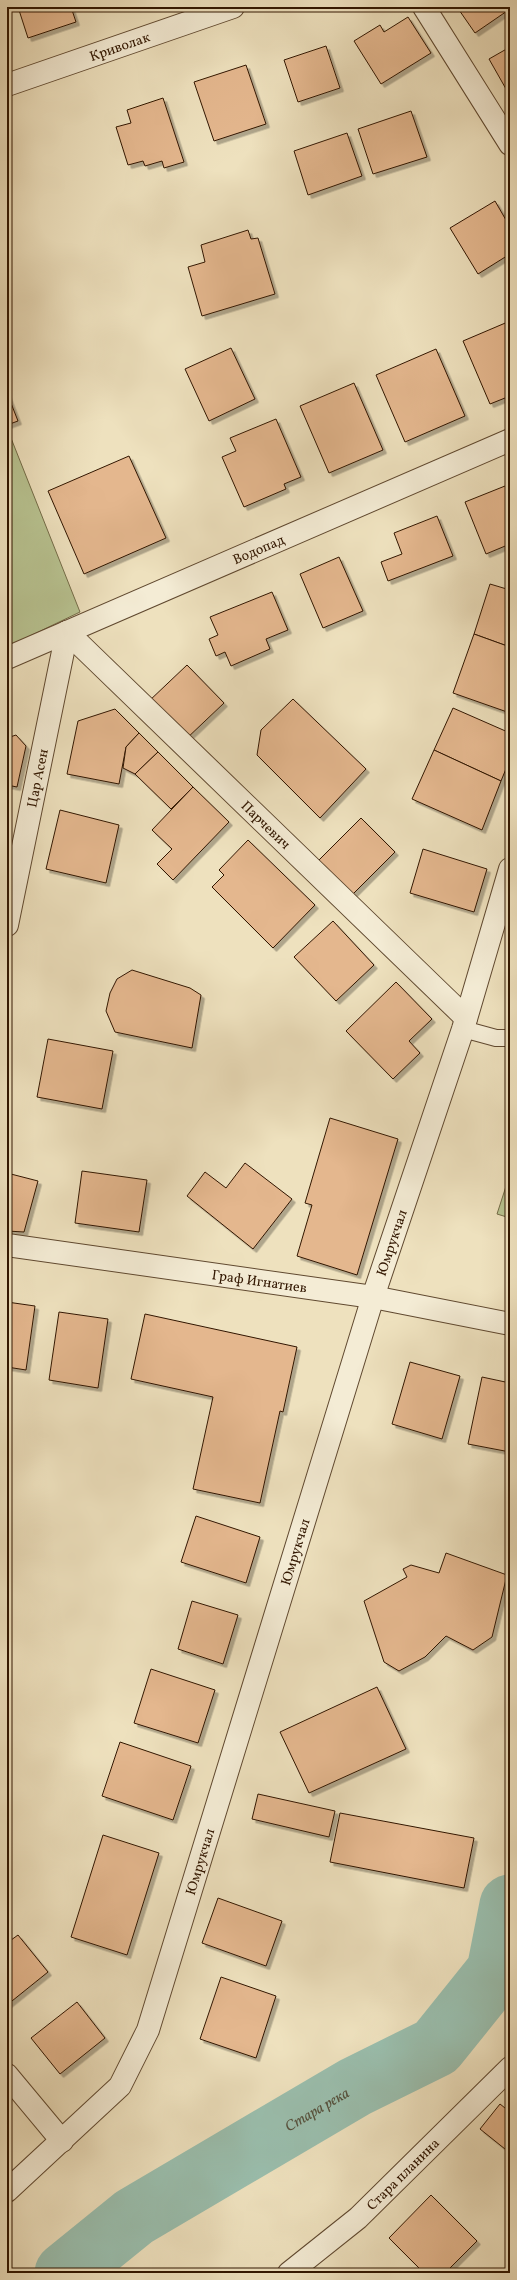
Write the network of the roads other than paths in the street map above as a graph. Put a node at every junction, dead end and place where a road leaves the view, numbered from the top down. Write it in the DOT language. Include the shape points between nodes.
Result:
graph roads {
  1 [pos="233,7"];
  2 [pos="424,7"];
  3 [pos="7,85"];
  4 [pos="510,144"];
  5 [pos="510,440"];
  6 [pos="67,632"];
  7 [pos="7,658"];
  8 [pos="510,869"];
  9 [pos="7,925"];
  10 [pos="464,1023"];
  11 [pos="510,1038"];
  12 [pos="7,1245"];
  13 [pos="373,1297"];
  14 [pos="510,1324"];
  15 [pos="510,2068"];
  16 [pos="7,2075"];
  17 [pos="62,2141"];
  18 [pos="7,2191"];
  19 [pos="288,2273"];
  1 -- 3 [label="street, Криволак"];
  2 -- 4 [label="street"];
  5 -- 6 [label="street, Водопад"];
  6 -- 7 [label="street, Водопад"];
  6 -- 9 [label="street, Цар Асен"];
  6 -- 10 [label="street, Парчевич"];
  8 -- 10 [label="street, Юмрукчал"];
  10 -- 11 [label="lane" via="496,1038"];
  10 -- 13 [label="street, Юмрукчал"];
  12 -- 13 [label="street, Граф Игнатиев"];
  13 -- 14 [label="street, Граф Игнатиев"];
  13 -- 17 [label="street, Юмрукчал" via="148,2030 120,2086"];
  15 -- 19 [label="street, Стара планина" via="358,2218"];
  16 -- 17 [label="street"];
  17 -- 18 [label="street, Юмрукчал"];
}
